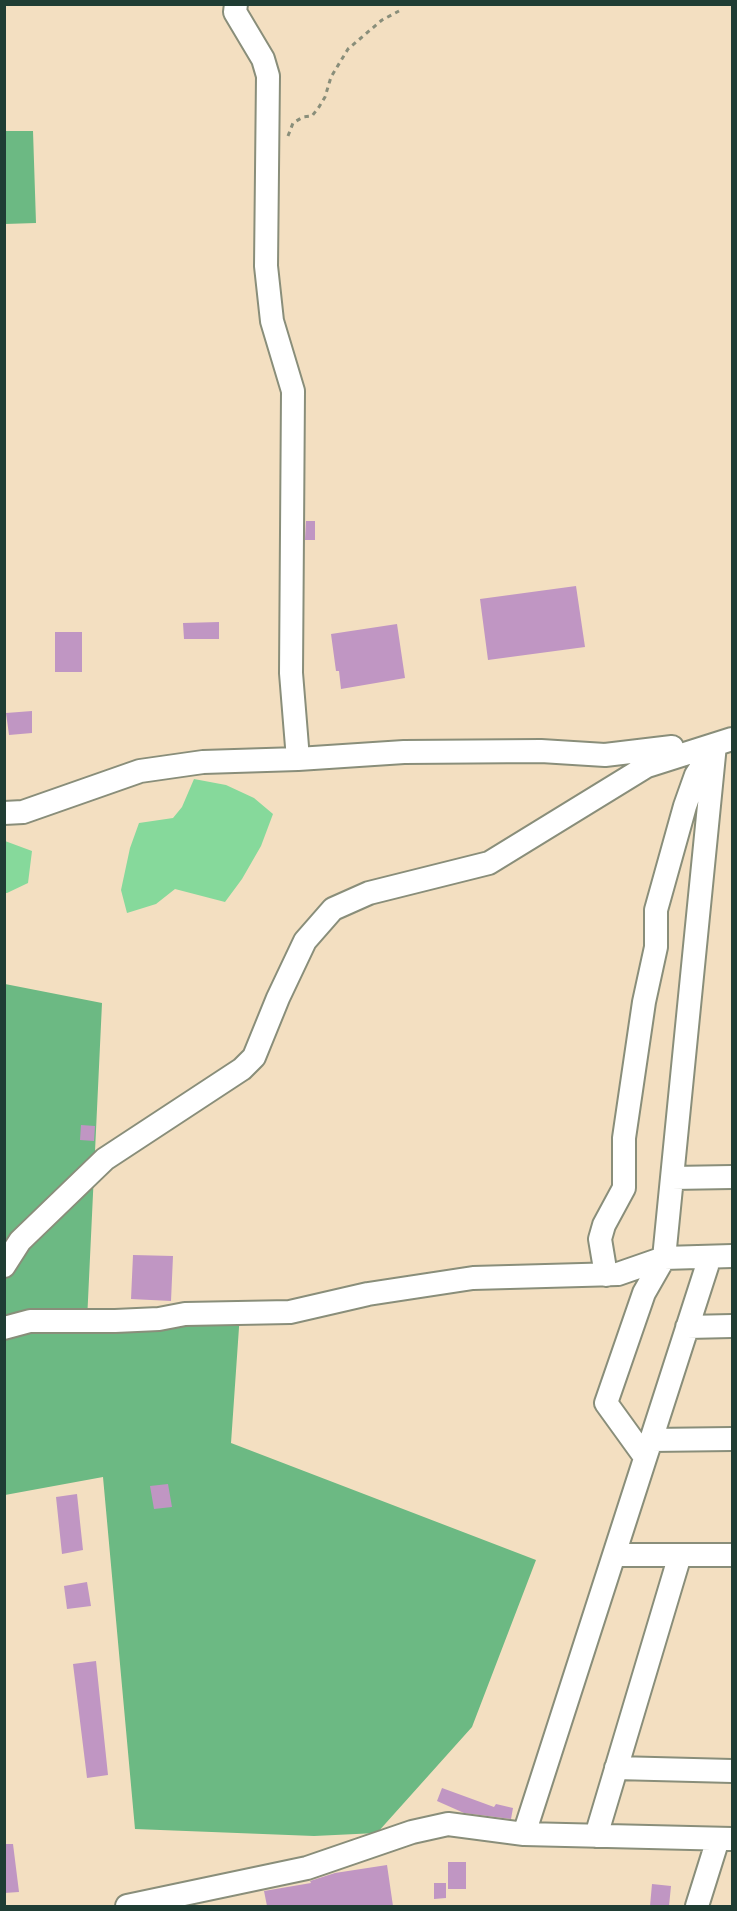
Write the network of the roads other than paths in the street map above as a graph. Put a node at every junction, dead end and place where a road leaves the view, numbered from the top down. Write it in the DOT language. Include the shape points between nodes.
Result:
graph roads {
  1 [pos="236,4"];
  2 [pos="732,728"];
  3 [pos="724,742"];
  4 [pos="298,759"];
  5 [pos="4,813"];
  6 [pos="672,1178"];
  7 [pos="732,1178"];
  8 [pos="732,1256"];
  9 [pos="710,1257"];
  10 [pos="664,1258"];
  11 [pos="4,1266"];
  12 [pos="606,1275"];
  13 [pos="732,1326"];
  14 [pos="687,1327"];
  15 [pos="4,1328"];
  16 [pos="732,1439"];
  17 [pos="648,1449"];
  18 [pos="614,1555"];
  19 [pos="680,1555"];
  20 [pos="732,1555"];
  21 [pos="616,1768"];
  22 [pos="732,1770"];
  23 [pos="524,1834"];
  24 [pos="596,1836"];
  25 [pos="725,1839"];
  26 [pos="127,1906"];
  27 [pos="697,1906"];
  1 -- 4 [label="street" via="235,12 263,59 268,76 266,266 272,321 293,391 291,673"];
  2 -- 4 [label="street" via="668,748 606,755 541,751 404,752"];
  3 -- 6 [label="street"];
  3 -- 11 [label="street" via="647,766 489,863 369,893 333,909 305,941 254,1057 242,1069 105,1159 20,1240"];
  3 -- 12 [label="street" via="696,775 656,910 656,947 624,1138 624,1188 600,1239"];
  4 -- 5 [label="street" via="202,762 140,771 23,812"];
  6 -- 7 [label="street"];
  6 -- 10 [label="street"];
  8 -- 9 [label="street"];
  9 -- 10 [label="street"];
  9 -- 14 [label="street"];
  10 -- 12 [label="street"];
  10 -- 17 [label="street" via="644,1293 606,1403"];
  12 -- 15 [label="street" via="473,1278 368,1294 290,1312 30,1321"];
  13 -- 14 [label="street"];
  14 -- 17 [label="street"];
  16 -- 17 [label="street"];
  17 -- 18 [label="street"];
  18 -- 19 [label="street"];
  18 -- 23 [label="street"];
  19 -- 20 [label="street"];
  19 -- 21 [label="street"];
  21 -- 22 [label="street"];
  21 -- 24 [label="street"];
  23 -- 24 [label="street"];
  23 -- 26 [label="street" via="448,1824 412,1832 307,1868"];
  24 -- 25 [label="street"];
  25 -- 27 [label="street"];
}
